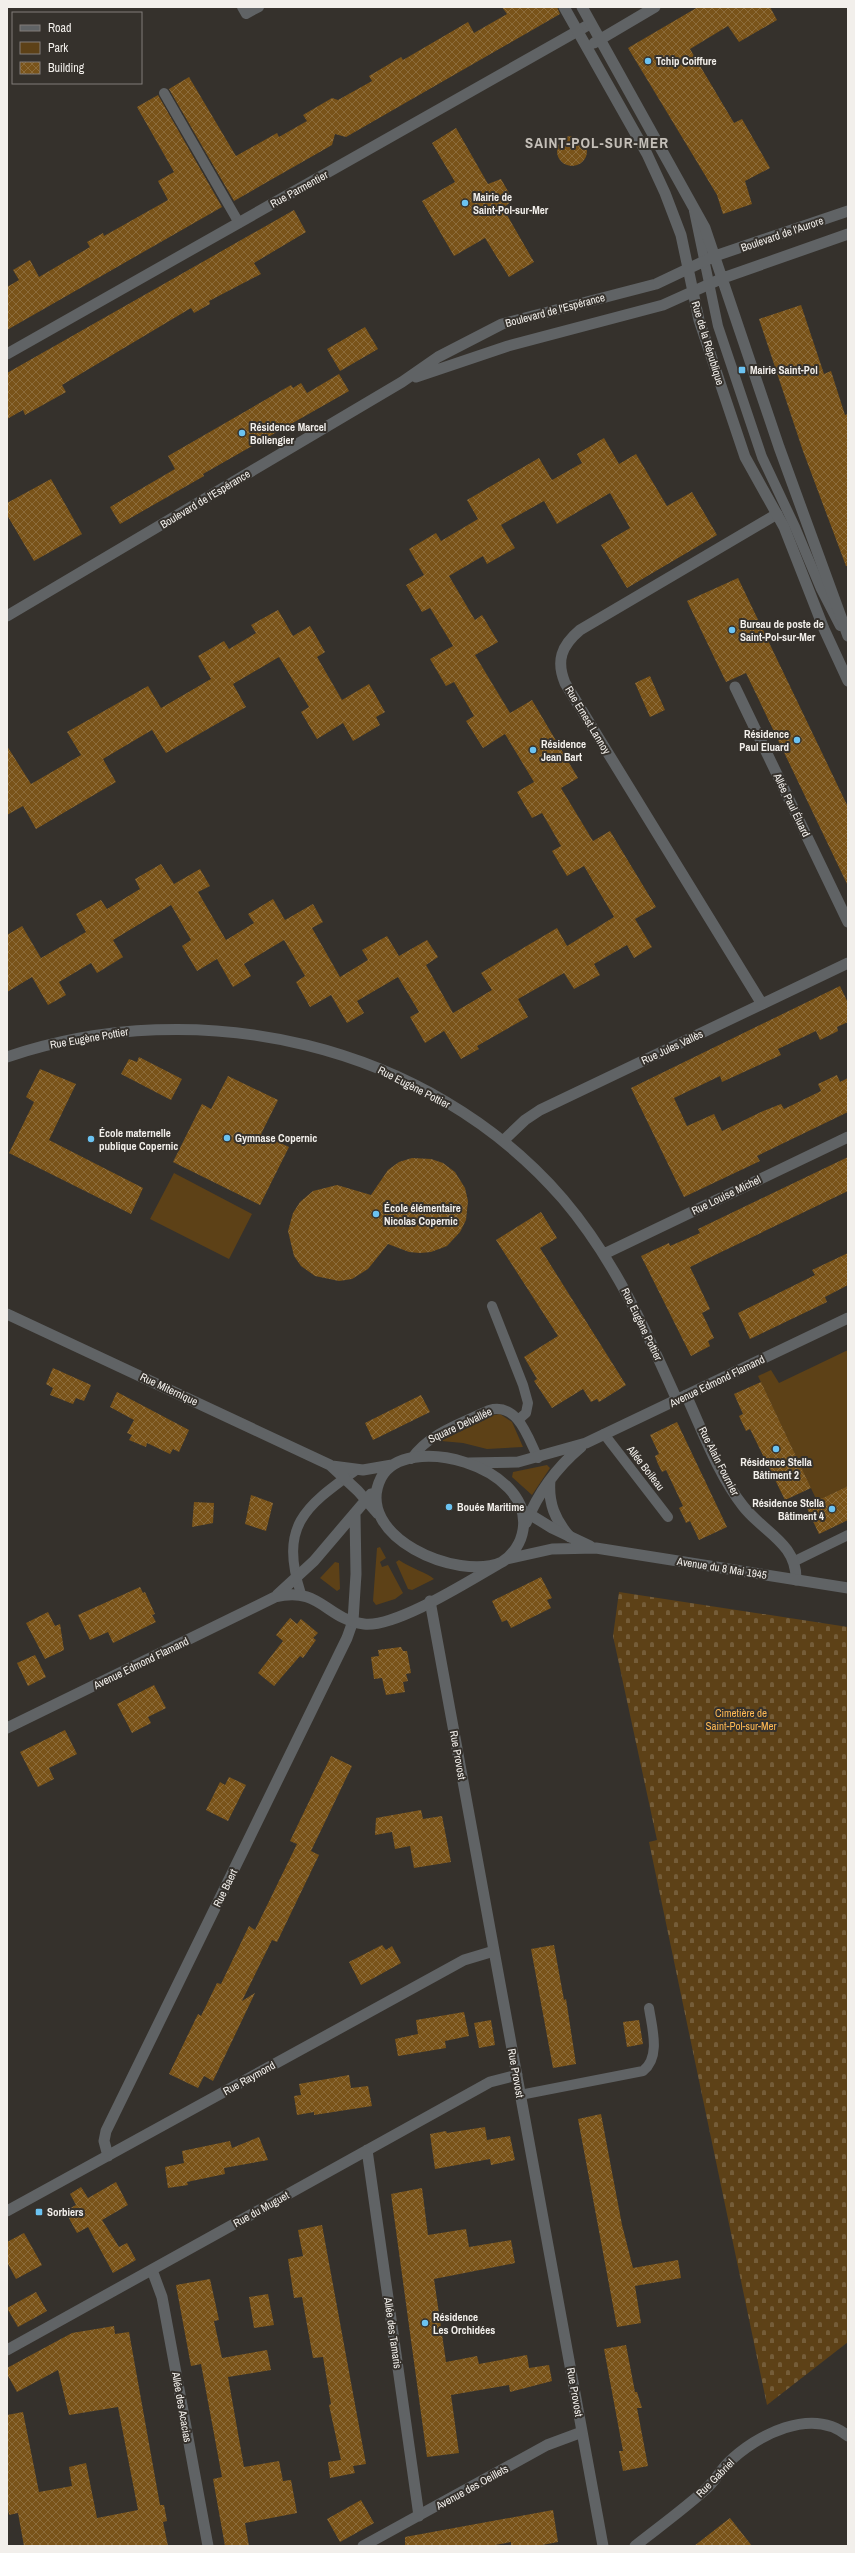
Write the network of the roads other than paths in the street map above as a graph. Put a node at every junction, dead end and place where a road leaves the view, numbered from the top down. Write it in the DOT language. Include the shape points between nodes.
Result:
graph roads {
  1 [pos="242,7"];
  2 [pos="259,7"];
  3 [pos="564,7"];
  4 [pos="582,7"];
  5 [pos="655,7"];
  6 [pos="590,24"];
  7 [pos="577,31"];
  8 [pos="599,40"];
  9 [pos="587,48"];
  10 [pos="164,93"];
  11 [pos="693,206"];
  12 [pos="848,212"];
  13 [pos="239,223"];
  14 [pos="848,234"];
  15 [pos="715,256"];
  16 [pos="704,262"];
  17 [pos="688,269"];
  18 [pos="723,278"];
  19 [pos="709,284"];
  20 [pos="693,292"];
  21 [pos="7,354"];
  22 [pos="402,382"];
  23 [pos="777,514"];
  24 [pos="7,616"];
  25 [pos="848,636"];
  26 [pos="848,640"];
  27 [pos="848,681"];
  28 [pos="735,687"];
  29 [pos="848,922"];
  30 [pos="848,963"];
  31 [pos="762,1004"];
  32 [pos="7,1057"];
  33 [pos="848,1137"];
  34 [pos="503,1141"];
  35 [pos="604,1254"];
  36 [pos="492,1306"];
  37 [pos="7,1314"];
  38 [pos="848,1318"];
  39 [pos="681,1398"];
  40 [pos="518,1420"];
  41 [pos="604,1434"];
  42 [pos="586,1443"];
  43 [pos="538,1458"];
  44 [pos="411,1459"];
  45 [pos="469,1463"];
  46 [pos="397,1464"];
  47 [pos="330,1465"];
  48 [pos="356,1470"];
  49 [pos="345,1478"];
  50 [pos="550,1479"];
  51 [pos="379,1482"];
  52 [pos="366,1500"];
  53 [pos="525,1512"];
  54 [pos="355,1514"];
  55 [pos="668,1517"];
  56 [pos="382,1518"];
  57 [pos="848,1535"];
  58 [pos="571,1537"];
  59 [pos="596,1548"];
  60 [pos="794,1560"];
  61 [pos="504,1561"];
  62 [pos="297,1578"];
  63 [pos="796,1580"];
  64 [pos="848,1588"];
  65 [pos="301,1594"];
  66 [pos="275,1597"];
  67 [pos="430,1601"];
  68 [pos="353,1621"];
  69 [pos="7,1728"];
  70 [pos="494,1951"];
  71 [pos="649,2008"];
  72 [pos="517,2074"];
  73 [pos="520,2095"];
  74 [pos="367,2150"];
  75 [pos="108,2156"];
  76 [pos="7,2211"];
  77 [pos="152,2270"];
  78 [pos="7,2350"];
  79 [pos="582,2432"];
  80 [pos="848,2436"];
  81 [pos="419,2516"];
  82 [pos="208,2546"];
  83 [pos="364,2546"];
  84 [pos="603,2546"];
  85 [pos="635,2546"];
  1 -- 2 [label="lane" via="246,14"];
  3 -- 7 [label="street, Rue de la République"];
  4 -- 6 [label="street"];
  5 -- 8 [label="street"];
  6 -- 7 [label="street, Rue Parmentier"];
  6 -- 8 [label="street"];
  7 -- 9 [label="street, Rue de la République"];
  7 -- 13 [label="street, Rue Parmentier"];
  8 -- 9 [label="street"];
  8 -- 11 [label="street"];
  9 -- 17 [label="street, Rue de la République" via="656,173 681,234"];
  10 -- 13 [label="lane"];
  11 -- 15 [label="street" via="705,228"];
  11 -- 16 [label="lane"];
  12 -- 15 [label="street, Boulevard de l'Aurore"];
  13 -- 21 [label="street, Rue Parmentier"];
  14 -- 18 [label="street, Boulevard de l'Aurore"];
  15 -- 16 [label="street, Boulevard de l'Espérance"];
  15 -- 18 [label="street"];
  16 -- 17 [label="street, Boulevard de l'Espérance"];
  16 -- 19 [label="lane"];
  17 -- 20 [label="street, Rue de la République"];
  17 -- 22 [label="street, Boulevard de l'Espérance" via="656,284 502,324 438,357"];
  18 -- 19 [label="street, Boulevard de l'Espérance"];
  18 -- 25 [label="street" via="779,447"];
  19 -- 20 [label="street, Boulevard de l'Espérance"];
  19 -- 26 [label="lane" via="718,326 762,457 795,526 821,590"];
  20 -- 22 [label="street, Boulevard de l'Espérance" via="656,307 508,346"];
  20 -- 23 [label="street, Rue de la République" via="699,320 745,457"];
  22 -- 24 [label="street, Boulevard de l'Espérance"];
  23 -- 27 [label="street, Rue de la République"];
  23 -- 31 [label="street, Rue Ernest Lannoy" via="580,630 564,647 559,661 565,683"];
  28 -- 29 [label="street, Allée Paul Éluard"];
  30 -- 31 [label="street, Rue Jules Vallès"];
  31 -- 34 [label="street, Rue Jules Vallès" via="540,1110"];
  32 -- 34 [label="street, Rue Eugène Pottier" via="60,1042 141,1030 196,1029 263,1035 325,1050 392,1074 447,1103"];
  33 -- 35 [label="street, Rue Louise Michel"];
  34 -- 35 [label="street, Rue Eugène Pottier" via="553,1188"];
  35 -- 39 [label="street, Rue Eugène Pottier" via="639,1315"];
  36 -- 40 [label="lane" via="527,1397 526,1413"];
  37 -- 47 [label="street, Rue Miternique"];
  38 -- 39 [label="street, Avenue Edmond Flamand"];
  39 -- 41 [label="street, Avenue Edmond Flamand"];
  39 -- 60 [label="street, Rue Alain Fournier" via="740,1502 787,1549"];
  40 -- 43 [label="lane, Square Delvallée"];
  40 -- 44 [label="lane, Square Delvallée" via="506,1409 489,1410 430,1438 420,1445"];
  41 -- 42 [label="street, Avenue Edmond Flamand"];
  41 -- 55 [label="lane, Allée Boileau"];
  42 -- 43 [label="street, Square Delvallée"];
  42 -- 50 [label="street"];
  43 -- 45 [label="street, Square Delvallée" via="500,1464"];
  44 -- 45 [label="street, Square Delvallée" via="435,1457"];
  44 -- 46 [label="street, Square Delvallée"];
  45 -- 53 [label="street, Square Delvallée" via="499,1479 514,1494"];
  46 -- 48 [label="street, Square Delvallée"];
  46 -- 51 [label="street, Square Delvallée" via="384,1473"];
  47 -- 48 [label="street, Square Delvallée"];
  47 -- 49 [label="street"];
  48 -- 49 [label="lane"];
  49 -- 52 [label="street"];
  49 -- 62 [label="lane" via="316,1499 300,1521 294,1546"];
  50 -- 53 [label="street"];
  50 -- 58 [label="street" via="554,1515"];
  51 -- 52 [label="street, Square Delvallée"];
  51 -- 56 [label="street" via="377,1500"];
  52 -- 54 [label="street, Square Delvallée"];
  52 -- 56 [label="street"];
  53 -- 58 [label="street"];
  53 -- 61 [label="street" via="523,1530 517,1546"];
  54 -- 62 [label="street, Square Delvallée"];
  54 -- 68 [label="street" via="356,1574"];
  56 -- 61 [label="street" via="402,1542 438,1560 476,1567"];
  57 -- 60 [label="lane"];
  58 -- 59 [label="street"];
  59 -- 61 [label="street" via="552,1549"];
  59 -- 63 [label="street, Avenue du 8 Mai 1945"];
  60 -- 63 [label="street"];
  61 -- 67 [label="street"];
  62 -- 65 [label="lane"];
  62 -- 66 [label="street, Square Delvallée"];
  63 -- 64 [label="street, Avenue du 8 Mai 1945"];
  65 -- 66 [label="street"];
  65 -- 68 [label="street" via="312,1597 340,1616"];
  66 -- 69 [label="street, Avenue Edmond Flamand"];
  67 -- 68 [label="street" via="384,1623 365,1624"];
  67 -- 70 [label="street, Rue Provost"];
  68 -- 75 [label="street, Rue Baert" via="347,1638 106,2131 104,2141"];
  70 -- 72 [label="street, Rue Provost"];
  70 -- 75 [label="street, Rue Raymond" via="468,1958"];
  71 -- 73 [label="lane" via="654,2055 643,2071"];
  72 -- 73 [label="street, Rue Provost"];
  72 -- 74 [label="street, Rue du Muguet" via="490,2082"];
  73 -- 79 [label="street, Rue Provost"];
  74 -- 77 [label="street, Rue du Muguet"];
  74 -- 81 [label="street, Allée des Tamaris"];
  75 -- 76 [label="street, Rue Raymond"];
  77 -- 78 [label="street, Rue du Muguet"];
  77 -- 82 [label="street, Allée des Acacias" via="162,2297"];
  79 -- 81 [label="street, Avenue des Oeillets" via="555,2441"];
  79 -- 84 [label="street, Rue Provost"];
  80 -- 85 [label="street, Rue Gabriel" via="836,2428 821,2424 772,2432 729,2462 708,2488"];
  81 -- 83 [label="street, Avenue des Oeillets"];
}
